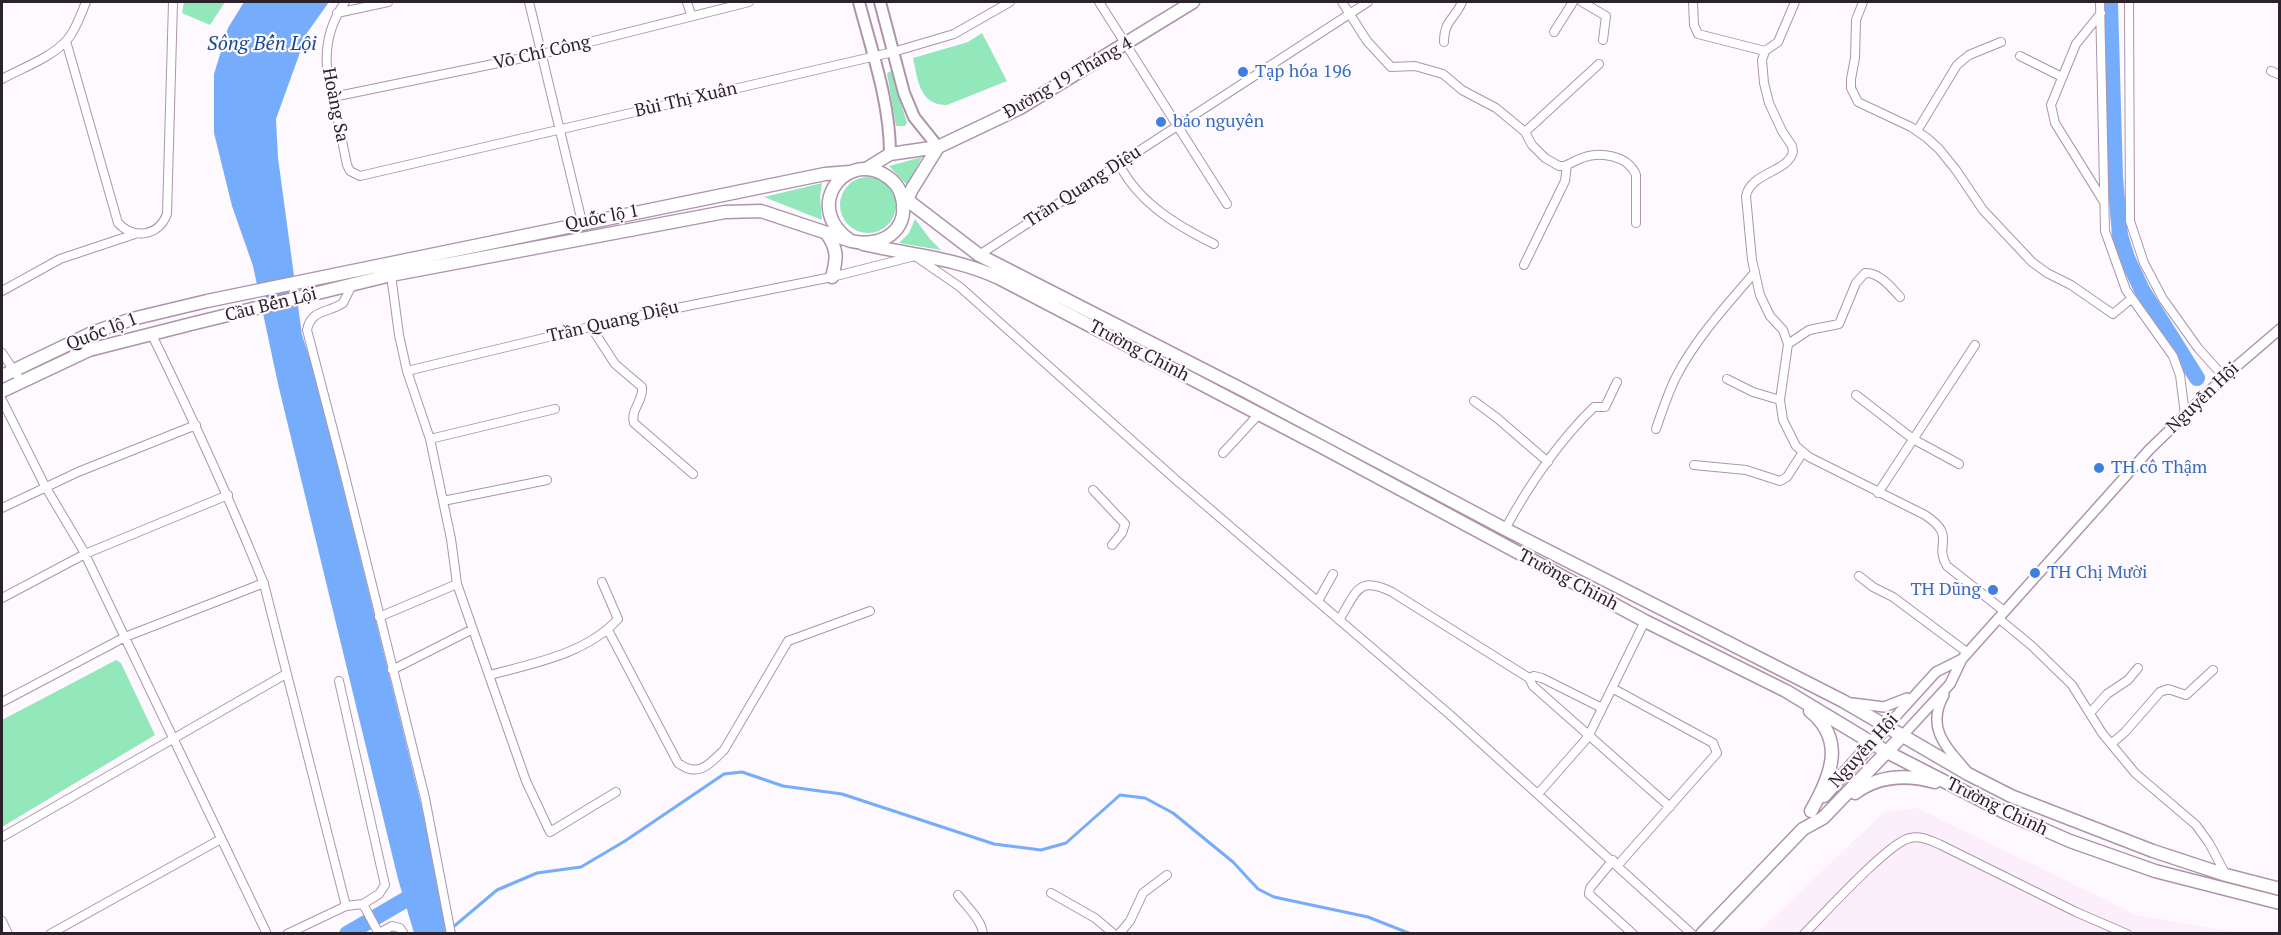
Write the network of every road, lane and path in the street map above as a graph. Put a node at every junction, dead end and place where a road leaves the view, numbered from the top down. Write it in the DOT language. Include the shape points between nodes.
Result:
graph roads {
  1 [pos="86,2"];
  2 [pos="173,2"];
  3 [pos="345,2"];
  4 [pos="388,2"];
  5 [pos="529,2"];
  6 [pos="687,2"];
  7 [pos="749,2"];
  8 [pos="859,2"];
  9 [pos="880,2"];
  10 [pos="1010,2"];
  11 [pos="1099,2"];
  12 [pos="1193,2"];
  13 [pos="1342,2"];
  14 [pos="1368,2"];
  15 [pos="1462,2"];
  16 [pos="1573,2"];
  17 [pos="1582,2"];
  18 [pos="1693,2"];
  19 [pos="1795,2"];
  20 [pos="1863,2"];
  21 [pos="2100,2"];
  22 [pos="2129,2"];
  23 [pos="337,13"];
  24 [pos="2101,13"];
  25 [pos="1349,14"];
  26 [pos="691,15"];
  27 [pos="1554,32"];
  28 [pos="1603,40"];
  29 [pos="66,41"];
  30 [pos="1444,42"];
  31 [pos="2001,42"];
  32 [pos="1128,44"];
  33 [pos="1765,51"];
  34 [pos="893,52"];
  35 [pos="542,54"];
  36 [pos="873,56"];
  37 [pos="2020,56"];
  38 [pos="1599,64"];
  39 [pos="2271,71"];
  40 [pos="2280,75"];
  41 [pos="2062,77"];
  42 [pos="2,79"];
  43 [pos="333,98"];
  44 [pos="1177,126"];
  45 [pos="560,129"];
  46 [pos="1917,131"];
  47 [pos="1525,132"];
  48 [pos="938,147"];
  49 [pos="890,154"];
  50 [pos="1119,164"];
  51 [pos="1568,165"];
  52 [pos="860,170"];
  53 [pos="354,174"];
  54 [pos="904,201"];
  55 [pos="2104,203"];
  56 [pos="1227,204"];
  57 [pos="582,222"];
  58 [pos="1636,223"];
  59 [pos="135,234"];
  60 [pos="826,234"];
  61 [pos="857,242"];
  62 [pos="1214,244"];
  63 [pos="979,255"];
  64 [pos="915,256"];
  65 [pos="1524,265"];
  66 [pos="350,270"];
  67 [pos="1755,272"];
  68 [pos="391,275"];
  69 [pos="832,277"];
  70 [pos="352,285"];
  71 [pos="2,291"];
  72 [pos="1900,297"];
  73 [pos="2131,299"];
  74 [pos="207,301"];
  75 [pos="190,324"];
  76 [pos="591,327"];
  77 [pos="2280,329"];
  78 [pos="152,335"];
  79 [pos="1788,344"];
  80 [pos="1975,345"];
  81 [pos="2,353"];
  82 [pos="14,369"];
  83 [pos="407,371"];
  84 [pos="2,376"];
  85 [pos="2224,377"];
  86 [pos="1727,379"];
  87 [pos="21,381"];
  88 [pos="1617,382"];
  89 [pos="2,392"];
  90 [pos="1856,396"];
  91 [pos="1780,399"];
  92 [pos="2,400"];
  93 [pos="1474,401"];
  94 [pos="555,409"];
  95 [pos="1259,414"];
  96 [pos="2185,415"];
  97 [pos="196,425"];
  98 [pos="1656,429"];
  99 [pos="430,439"];
  100 [pos="1913,439"];
  101 [pos="1803,452"];
  102 [pos="1223,453"];
  103 [pos="1548,462"];
  104 [pos="1959,464"];
  105 [pos="1694,465"];
  106 [pos="693,474"];
  107 [pos="547,480"];
  108 [pos="45,486"];
  109 [pos="1093,490"];
  110 [pos="1878,493"];
  111 [pos="228,495"];
  112 [pos="443,501"];
  113 [pos="2,508"];
  114 [pos="1505,529"];
  115 [pos="1112,545"];
  116 [pos="85,554"];
  117 [pos="1333,574"];
  118 [pos="1859,576"];
  119 [pos="602,582"];
  120 [pos="264,583"];
  121 [pos="457,584"];
  122 [pos="2,598"];
  123 [pos="1318,601"];
  124 [pos="870,611"];
  125 [pos="2001,615"];
  126 [pos="379,617"];
  127 [pos="1339,620"];
  128 [pos="1645,621"];
  129 [pos="471,630"];
  130 [pos="608,630"];
  131 [pos="125,637"];
  132 [pos="1965,656"];
  133 [pos="2138,668"];
  134 [pos="392,670"];
  135 [pos="2213,670"];
  136 [pos="286,674"];
  137 [pos="490,675"];
  138 [pos="1529,678"];
  139 [pos="339,681"];
  140 [pos="1950,684"];
  141 [pos="1612,688"];
  142 [pos="1786,691"];
  143 [pos="1917,692"];
  144 [pos="1843,701"];
  145 [pos="2,702"];
  146 [pos="1602,708"];
  147 [pos="2090,713"];
  148 [pos="1887,726"];
  149 [pos="1903,735"];
  150 [pos="1588,737"];
  151 [pos="173,738"];
  152 [pos="1872,743"];
  153 [pos="2110,744"];
  154 [pos="1887,752"];
  155 [pos="1968,774"];
  156 [pos="1962,790"];
  157 [pos="616,792"];
  158 [pos="1538,794"];
  159 [pos="1670,807"];
  160 [pos="1811,811"];
  161 [pos="1823,818"];
  162 [pos="1803,829"];
  163 [pos="2,837"];
  164 [pos="221,839"];
  165 [pos="1616,863"];
  166 [pos="1167,875"];
  167 [pos="2226,875"];
  168 [pos="2280,889"];
  169 [pos="1051,893"];
  170 [pos="958,895"];
  171 [pos="2280,903"];
  172 [pos="346,906"];
  173 [pos="364,908"];
  174 [pos="2,921"];
  175 [pos="1709,931"];
  176 [pos="8,933"];
  177 [pos="50,933"];
  178 [pos="267,933"];
  179 [pos="287,933"];
  180 [pos="404,933"];
  181 [pos="451,933"];
  182 [pos="983,933"];
  183 [pos="1113,933"];
  184 [pos="1119,933"];
  185 [pos="1633,933"];
  186 [pos="1692,933"];
  187 [pos="1804,933"];
  188 [pos="2127,933"];
  1 -- 29 [label="street"];
  2 -- 59 [label="street" via="167,214 164,224 156,230"];
  3 -- 23 [label="street, Hoàng Sa"];
  4 -- 23 [label="street"];
  5 -- 35 [label="street"];
  6 -- 26 [label="street"];
  7 -- 26 [label="street, Võ Chí Công"];
  8 -- 36 [label="main road"];
  9 -- 34 [label="main road"];
  10 -- 34 [label="street, Bùi Thị Xuân" via="954,34"];
  11 -- 32 [label="street"];
  12 -- 32 [label="main road, Đường 19 Tháng 4"];
  13 -- 25 [label="street"];
  14 -- 25 [label="street, Trần Quang Diệu"];
  15 -- 30 [label="street" via="1444,29"];
  16 -- 27 [label="street"];
  17 -- 28 [label="street" via="1606,16"];
  18 -- 33 [label="street" via="1698,34"];
  19 -- 33 [label="street" via="1778,42"];
  20 -- 46 [label="street" via="1855,30 1851,79 1854,97 1866,107"];
  21 -- 24 [label="street"];
  22 -- 85 [label="street" via="2130,221 2144,263 2163,298"];
  23 -- 43 [label="street, Hoàng Sa" via="326,55"];
  24 -- 41 [label="street" via="2076,44"];
  24 -- 55 [label="street"];
  25 -- 44 [label="street, Trần Quang Diệu"];
  25 -- 47 [label="street" via="1391,67 1415,66 1443,74"];
  26 -- 35 [label="street, Võ Chí Công"];
  29 -- 42 [label="street"];
  29 -- 59 [label="street" via="118,223"];
  31 -- 46 [label="street" via="1969,55 1957,65"];
  32 -- 44 [label="street"];
  32 -- 48 [label="main road, Đường 19 Tháng 4" via="1020,108"];
  33 -- 67 [label="street" via="1762,67 1766,94 1793,152 1787,161 1747,190"];
  34 -- 36 [label="street, Bùi Thị Xuân"];
  34 -- 48 [label="main road" via="914,117"];
  35 -- 43 [label="street, Võ Chí Công"];
  35 -- 45 [label="street"];
  36 -- 45 [label="street, Bùi Thị Xuân"];
  36 -- 49 [label="main road" via="887,105"];
  37 -- 41 [label="street"];
  38 -- 47 [label="street"];
  39 -- 40 [label="street"];
  41 -- 55 [label="street" via="2052,98 2051,113"];
  43 -- 53 [label="street, Hoàng Sa" via="347,165"];
  44 -- 50 [label="street, Trần Quang Diệu"];
  44 -- 56 [label="street"];
  45 -- 53 [label="street, Bùi Thị Xuân" via="366,175"];
  45 -- 57 [label="street"];
  46 -- 73 [label="street" via="1939,149 1983,210 2032,262 2114,314"];
  47 -- 51 [label="street" via="1545,158 1559,166"];
  48 -- 49 [label="main road, Đường 19 Tháng 4"];
  48 -- 54 [label="main road"];
  49 -- 52 [label="main road, Đường 19 Tháng 4"];
  50 -- 62 [label="street" via="1125,177 1149,203"];
  50 -- 63 [label="street, Trần Quang Diệu"];
  51 -- 58 [label="street" via="1594,155 1626,162 1636,175"];
  51 -- 65 [label="street" via="1565,181"];
  52 -- 54 [label="main road" via="878,171 888,177 897,185"];
  52 -- 57 [label="main road, Quốc lộ 1"];
  52 -- 61 [label="main road" via="842,177 834,187 828,211 840,234"];
  54 -- 61 [label="main road" via="896,230 887,238 876,243"];
  54 -- 63 [label="main road, Trường Chinh"];
  55 -- 73 [label="street" via="2105,231"];
  57 -- 66 [label="main road, Quốc lộ 1"];
  59 -- 71 [label="street" via="60,259"];
  60 -- 61 [label="main road, Quốc lộ 1"];
  60 -- 68 [label="main road, Quốc lộ 1" via="761,211 725,212"];
  60 -- 69 [label="main road" via="835,245"];
  61 -- 64 [label="main road, Trường Chinh"];
  63 -- 114 [label="main road, Trường Chinh"];
  64 -- 69 [label="street, Trần Quang Diệu"];
  64 -- 95 [label="main road, Trường Chinh" via="951,260 999,278"];
  64 -- 123 [label="street" via="960,287"];
  66 -- 74 [label="main road, Cầu Bến Lội"];
  67 -- 79 [label="street" via="1765,307 1783,330"];
  67 -- 98 [label="street" via="1686,358"];
  68 -- 70 [label="main road, Quốc lộ 1"];
  68 -- 83 [label="street"];
  69 -- 76 [label="street, Trần Quang Diệu"];
  70 -- 75 [label="main road, Cầu Bến Lội"];
  70 -- 126 [label="street" via="343,303 314,315 307,330"];
  72 -- 79 [label="street" via="1885,282 1865,273 1856,283 1839,324 1809,330"];
  73 -- 96 [label="street" via="2173,356 2180,375"];
  74 -- 82 [label="main road, Quốc lộ 1" via="94,332"];
  75 -- 78 [label="main road, Quốc lộ 1"];
  76 -- 83 [label="street, Trần Quang Diệu"];
  76 -- 106 [label="street" via="615,364 642,387 634,423"];
  77 -- 85 [label="street, Nguyễn Hội"];
  78 -- 87 [label="main road, Quốc lộ 1" via="89,350"];
  78 -- 97 [label="street"];
  79 -- 91 [label="street"];
  80 -- 100 [label="street"];
  81 -- 82 [label="street"];
  82 -- 84 [label="main road, Quốc lộ 1"];
  82 -- 87 [label="street"];
  83 -- 99 [label="street"];
  85 -- 96 [label="street, Nguyễn Hội"];
  86 -- 91 [label="street"];
  87 -- 89 [label="main road, Quốc lộ 1"];
  88 -- 103 [label="street" via="1605,407 1596,406 1589,412"];
  90 -- 100 [label="street"];
  91 -- 101 [label="street" via="1789,434"];
  92 -- 108 [label="street"];
  93 -- 103 [label="street"];
  94 -- 99 [label="street"];
  95 -- 102 [label="street"];
  95 -- 128 [label="main road, Trường Chinh"];
  96 -- 125 [label="street, Nguyễn Hội"];
  97 -- 108 [label="street"];
  97 -- 111 [label="street"];
  99 -- 112 [label="street"];
  100 -- 104 [label="street"];
  100 -- 110 [label="street"];
  101 -- 105 [label="street" via="1780,481 1746,470"];
  101 -- 110 [label="street"];
  103 -- 114 [label="street"];
  107 -- 112 [label="street"];
  108 -- 113 [label="street"];
  108 -- 116 [label="street"];
  109 -- 115 [label="street" via="1125,524"];
  110 -- 125 [label="street" via="1938,523 1944,533 1947,566"];
  111 -- 116 [label="street"];
  111 -- 120 [label="street"];
  112 -- 121 [label="street"];
  114 -- 144 [label="main road, Trường Chinh"];
  116 -- 122 [label="street"];
  116 -- 131 [label="street"];
  117 -- 123 [label="street"];
  118 -- 132 [label="street" via="1885,591"];
  119 -- 130 [label="street" via="618,620"];
  120 -- 131 [label="street"];
  120 -- 136 [label="street"];
  121 -- 126 [label="street"];
  121 -- 129 [label="street"];
  123 -- 127 [label="street"];
  124 -- 130 [label="street" via="788,641 724,750 699,770 687,770 678,763"];
  125 -- 132 [label="street, Nguyễn Hội"];
  125 -- 147 [label="street" via="2072,685"];
  126 -- 134 [label="street"];
  127 -- 138 [label="street" via="1358,590 1374,584"];
  127 -- 158 [label="street"];
  128 -- 141 [label="street"];
  128 -- 142 [label="main road, Trường Chinh"];
  129 -- 134 [label="street"];
  129 -- 137 [label="street"];
  130 -- 137 [label="street" via="562,654"];
  131 -- 145 [label="street"];
  131 -- 151 [label="street"];
  132 -- 140 [label="street, Nguyễn Hội"];
  132 -- 143 [label="street, Nguyễn Hội" via="1936,672"];
  133 -- 147 [label="street"];
  134 -- 181 [label="street" via="425,798"];
  135 -- 153 [label="street" via="2186,695 2168,689 2160,692"];
  136 -- 151 [label="street"];
  136 -- 172 [label="street"];
  137 -- 157 [label="street" via="526,781 550,832"];
  138 -- 146 [label="street" via="1542,678"];
  138 -- 150 [label="street"];
  139 -- 173 [label="street" via="385,885"];
  140 -- 149 [label="street, Nguyễn Hội"];
  140 -- 155 [label="street" via="1937,709 1937,724 1945,746"];
  141 -- 146 [label="street"];
  141 -- 159 [label="street" via="1716,747 1714,758"];
  142 -- 152 [label="main road, Trường Chinh"];
  142 -- 160 [label="main road" via="1818,718 1831,742 1827,781"];
  143 -- 144 [label="street" via="1884,707"];
  143 -- 148 [label="street, Nguyễn Hội"];
  144 -- 148 [label="main road, Trường Chinh"];
  146 -- 150 [label="street"];
  147 -- 153 [label="street"];
  148 -- 149 [label="main road, Trường Chinh"];
  148 -- 152 [label="main road, Nguyễn Hội"];
  149 -- 154 [label="main road, Nguyễn Hội"];
  149 -- 155 [label="main road, Trường Chinh"];
  150 -- 158 [label="street"];
  150 -- 159 [label="street"];
  151 -- 163 [label="street"];
  151 -- 164 [label="street"];
  152 -- 154 [label="main road, Trường Chinh"];
  152 -- 160 [label="main road, Nguyễn Hội"];
  153 -- 167 [label="street" via="2145,783 2196,825"];
  154 -- 156 [label="main road, Trường Chinh"];
  154 -- 161 [label="main road, Nguyễn Hội"];
  155 -- 167 [label="main road, Trường Chinh" via="2069,820"];
  156 -- 161 [label="main road" via="1922,778 1886,778 1866,785"];
  156 -- 171 [label="main road, Trường Chinh" via="2036,827 2114,857 2192,882"];
  158 -- 165 [label="street"];
  159 -- 165 [label="street"];
  160 -- 162 [label="main road, Nguyễn Hội"];
  161 -- 162 [label="main road, Nguyễn Hội"];
  162 -- 175 [label="main road, Nguyễn Hội"];
  164 -- 177 [label="street"];
  164 -- 178 [label="street"];
  165 -- 185 [label="street" via="1590,888 1589,894"];
  165 -- 186 [label="street"];
  166 -- 184 [label="street" via="1143,893 1130,921"];
  167 -- 168 [label="main road, Trường Chinh"];
  169 -- 183 [label="street"];
  170 -- 182 [label="street"];
  172 -- 173 [label="street"];
  172 -- 179 [label="street"];
  173 -- 180 [label="street" via="381,932 395,926"];
  174 -- 176 [label="street"];
  187 -- 188 [label="street" via="1891,847 1912,837 1941,845"];
}
